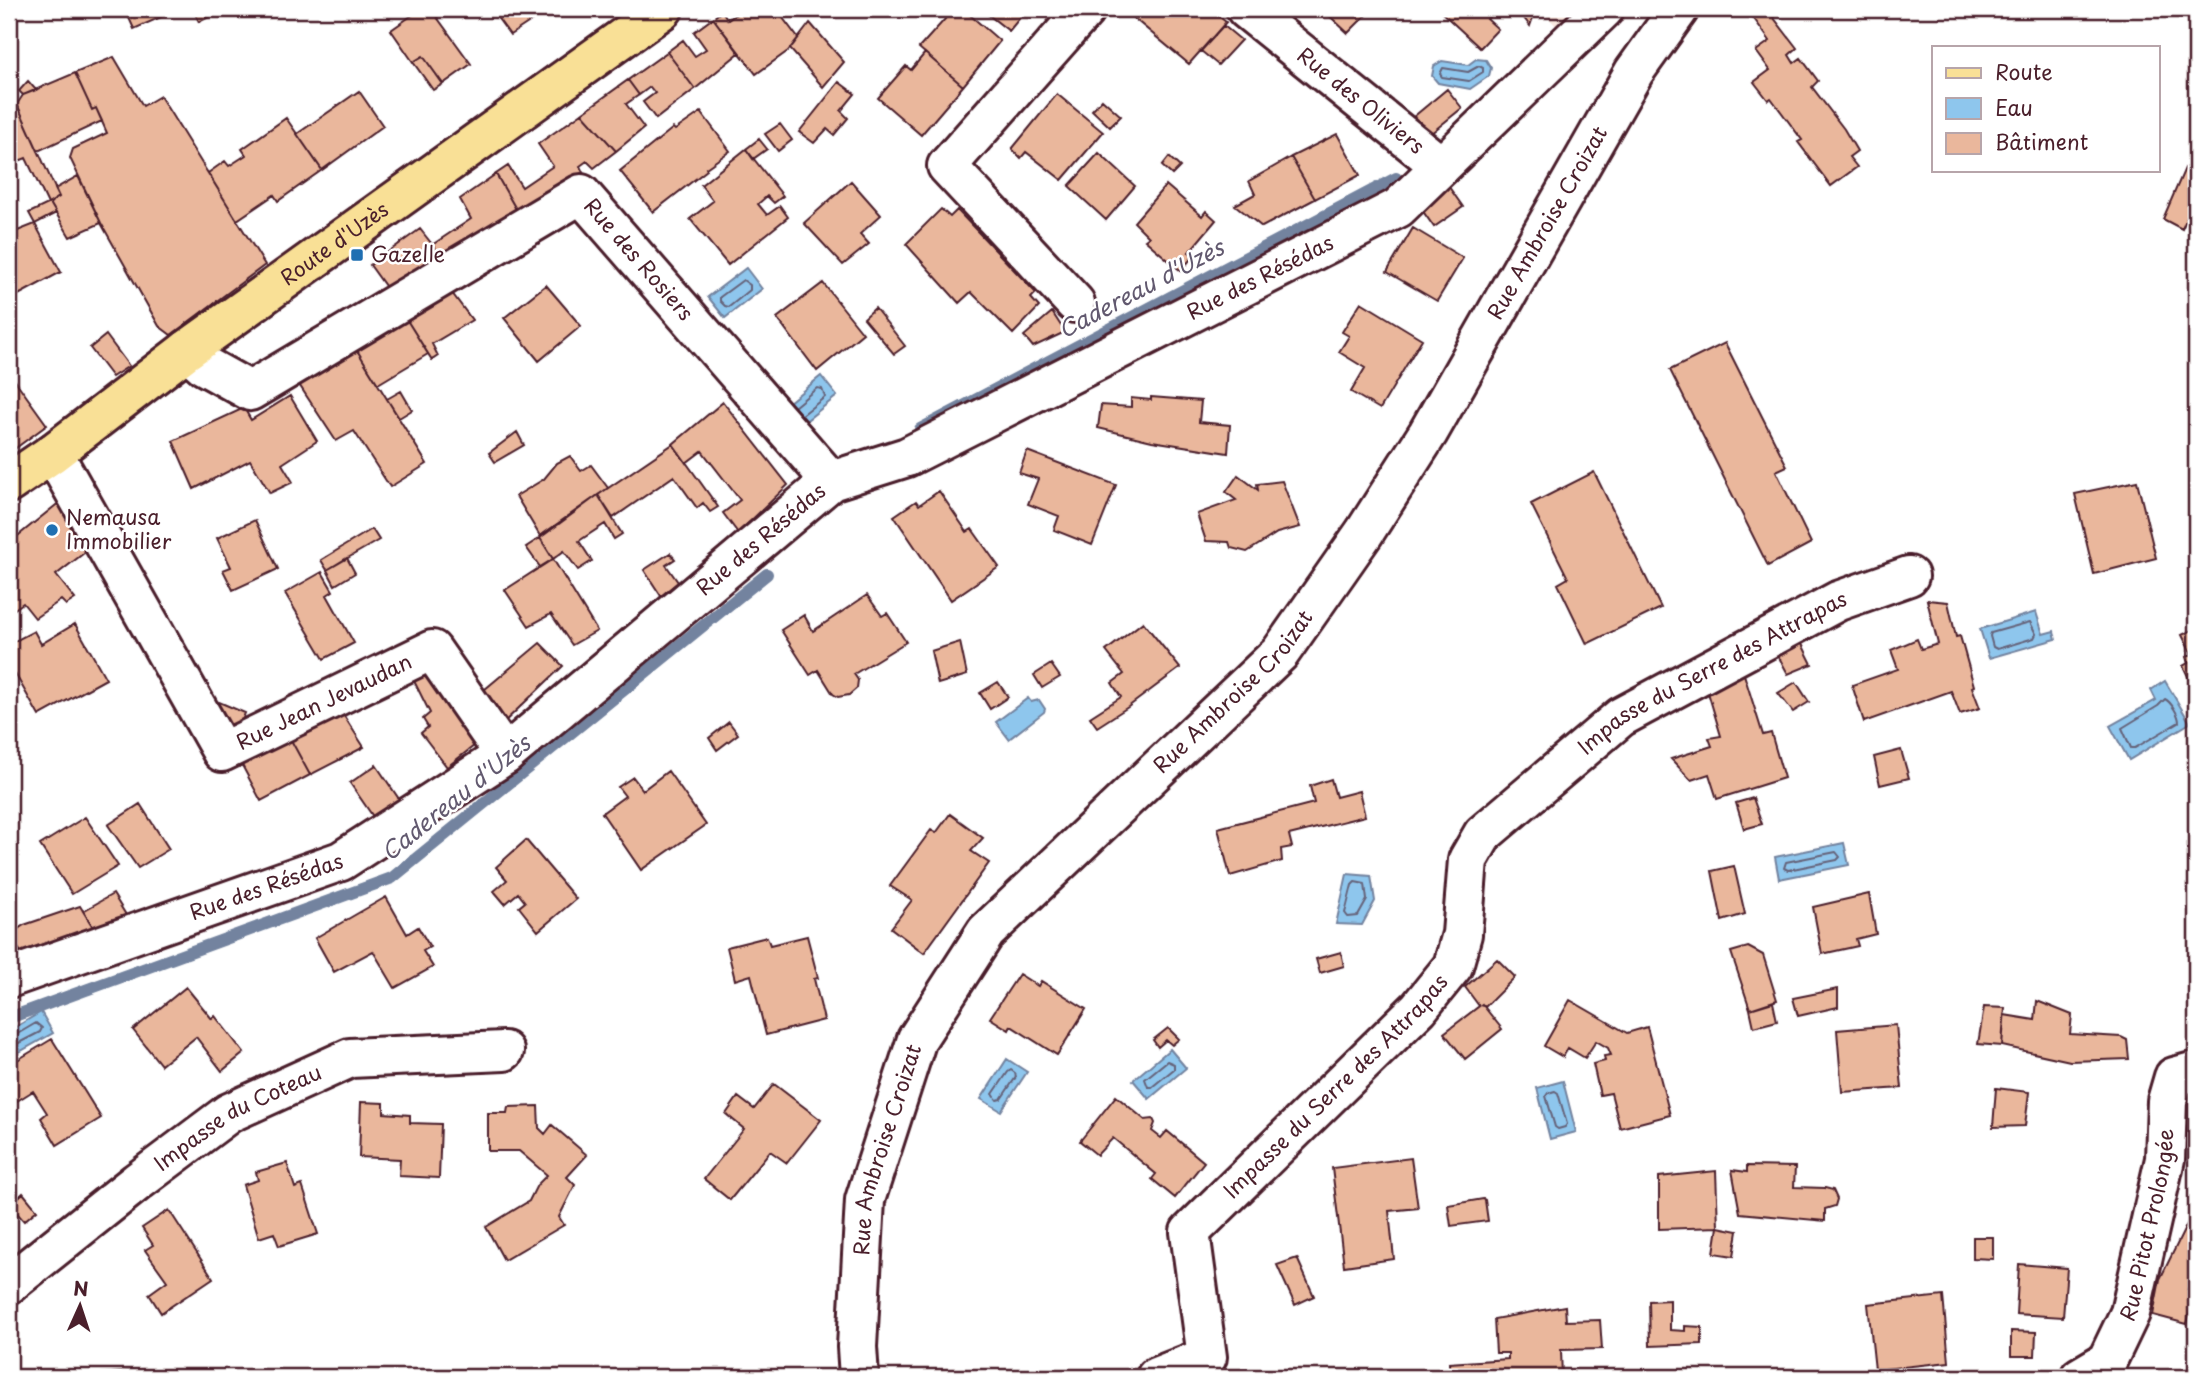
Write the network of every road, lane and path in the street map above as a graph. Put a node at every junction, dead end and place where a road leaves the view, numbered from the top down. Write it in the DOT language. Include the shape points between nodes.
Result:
graph roads {
  1 [pos="663,9"];
  2 [pos="1086,9"];
  3 [pos="1246,9"];
  4 [pos="1604,9"];
  5 [pos="1679,9"];
  6 [pos="1441,166"];
  7 [pos="1075,303"];
  8 [pos="187,350"];
  9 [pos="52,453"];
  10 [pos="831,481"];
  11 [pos="9,483"];
  12 [pos="1909,576"];
  13 [pos="505,755"];
  14 [pos="9,978"];
  15 [pos="504,1051"];
  16 [pos="2196,1071"];
  17 [pos="9,1284"];
  18 [pos="859,1377"];
  19 [pos="1156,1377"];
  20 [pos="2080,1377"];
  1 -- 8 [label="main road, Route d'Uzès"];
  2 -- 7 [label="street" via="947,166"];
  3 -- 6 [label="street, Rue des Oliviers"];
  4 -- 6 [label="street, Rue des Résédas"];
  5 -- 18 [label="street, Rue Ambroise Croizat" via="1634,72 1428,433 1280,653 986,932 916,1039 865,1200"];
  6 -- 10 [label="street, Rue des Résédas" via="1398,208 907,457"];
  8 -- 9 [label="main road, Route d'Uzès"];
  8 -- 10 [label="street, Rue des Rosiers" via="205,366 250,391 580,194"];
  9 -- 11 [label="main road, Route d'Uzès"];
  9 -- 13 [label="street, Rue Jean Jevaudan" via="222,752 432,650"];
  10 -- 13 [label="street, Rue des Résédas"];
  12 -- 19 [label="street, Impasse du Serre des Attrapas" via="1839,601 1621,716 1483,834 1468,860 1462,934 1453,966 1419,1009 1190,1232 1207,1357"];
  13 -- 14 [label="street, Rue des Résédas" via="341,860"];
  15 -- 17 [label="street, Impasse du Coteau" via="350,1058 229,1113"];
  16 -- 20 [label="street, Rue Pitot Prolongée" via="2174,1077 2167,1101 2165,1159 2130,1313 2107,1361"];
}
